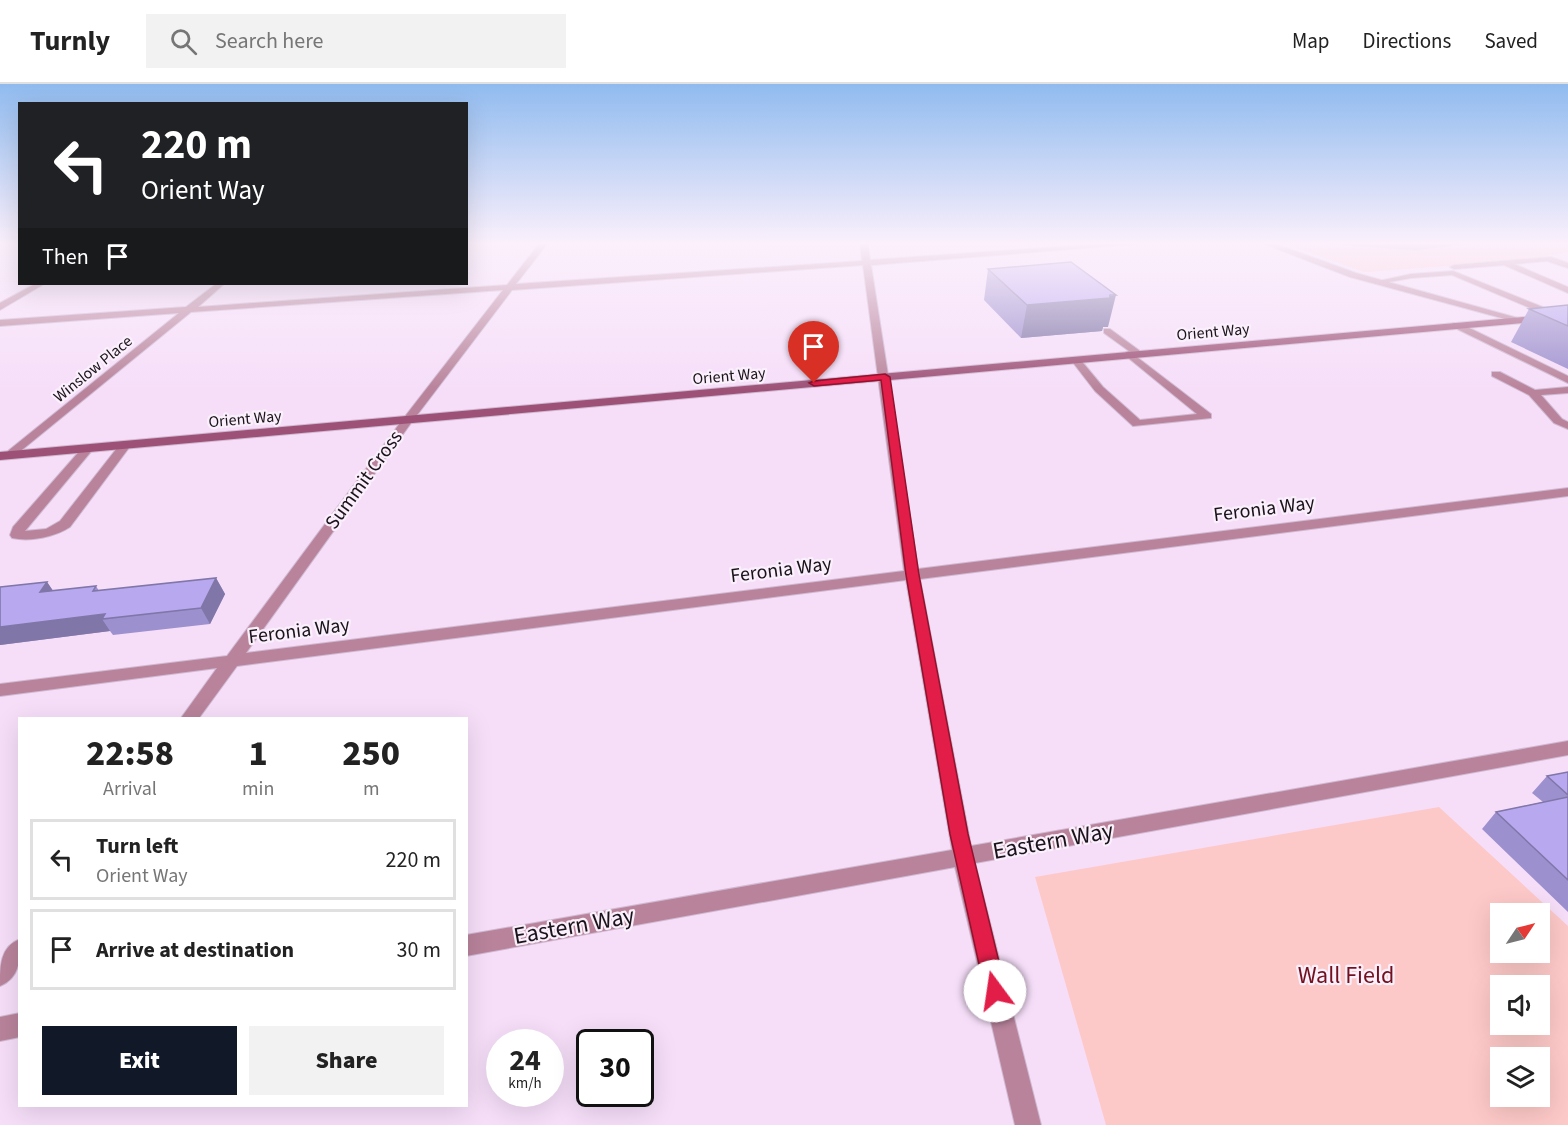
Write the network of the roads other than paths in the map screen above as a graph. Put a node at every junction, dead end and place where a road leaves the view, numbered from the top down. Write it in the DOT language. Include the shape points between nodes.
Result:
graph roads {
  1 [pos="25,293"];
  2 [pos="210,293"];
  3 [pos="426,293"];
  4 [pos="507,293"];
  5 [pos="872,293"];
  6 [pos="1418,293"];
  7 [pos="1498,293"];
  8 [pos="1513,293"];
  9 [pos="0,307"];
  10 [pos="191,308"];
  11 [pos="1567,316"];
  12 [pos="1520,320"];
  13 [pos="0,323"];
  14 [pos="1461,325"];
  15 [pos="1107,331"];
  16 [pos="1134,354"];
  17 [pos="1076,360"];
  18 [pos="1496,374"];
  19 [pos="1568,374"];
  20 [pos="885,377"];
  21 [pos="1568,380"];
  22 [pos="1568,390"];
  23 [pos="1533,393"];
  24 [pos="407,421"];
  25 [pos="1568,426"];
  26 [pos="125,445"];
  27 [pos="88,448"];
  28 [pos="12,454"];
  29 [pos="0,456"];
  30 [pos="1568,492"];
  31 [pos="912,575"];
  32 [pos="233,660"];
  33 [pos="0,690"];
  34 [pos="191,717"];
  35 [pos="1568,748"];
  36 [pos="963,857"];
  37 [pos="468,946"];
  38 [pos="18,952"];
  39 [pos="0,975"];
  40 [pos="18,1025"];
  41 [pos="0,1029"];
  42 [pos="1028,1125"];
  1 -- 9 [label="street"];
  2 -- 10 [label="street, Winslow Place"];
  3 -- 10 [label="street"];
  4 -- 24 [label="street, Summit Cross"];
  5 -- 20 [label="street"];
  6 -- 12 [label="street"];
  7 -- 11 [label="street" via="1534,308"];
  8 -- 11 [label="street"];
  10 -- 13 [label="street"];
  10 -- 28 [label="street, Winslow Place"];
  11 -- 12 [label="street, Orient Way"];
  12 -- 14 [label="street, Orient Way"];
  14 -- 16 [label="street, Orient Way"];
  14 -- 19 [label="street"];
  14 -- 21 [label="street"];
  15 -- 16 [label="street"];
  16 -- 17 [label="street, Orient Way"];
  16 -- 17 [label="street" via="1153,374 1208,416 1137,424"];
  17 -- 20 [label="street, Orient Way"];
  18 -- 23 [label="street"];
  20 -- 24 [label="street, Orient Way"];
  20 -- 31 [label="street"];
  22 -- 23 [label="street"];
  23 -- 25 [label="street" via="1558,421"];
  24 -- 26 [label="street, Orient Way"];
  24 -- 32 [label="street, Summit Cross"];
  26 -- 27 [label="street, Orient Way"];
  26 -- 27 [label="street" via="58,530 17,536"];
  27 -- 28 [label="street, Orient Way"];
  28 -- 29 [label="street, Orient Way"];
  30 -- 31 [label="street, Feronia Way"];
  31 -- 32 [label="street, Feronia Way"];
  31 -- 36 [label="street"];
  32 -- 33 [label="street, Feronia Way"];
  32 -- 34 [label="street, Summit Cross"];
  35 -- 36 [label="street, Eastern Way"];
  36 -- 37 [label="street, Eastern Way"];
  36 -- 42 [label="street"];
  38 -- 39 [label="street"];
  40 -- 41 [label="street"];
}
